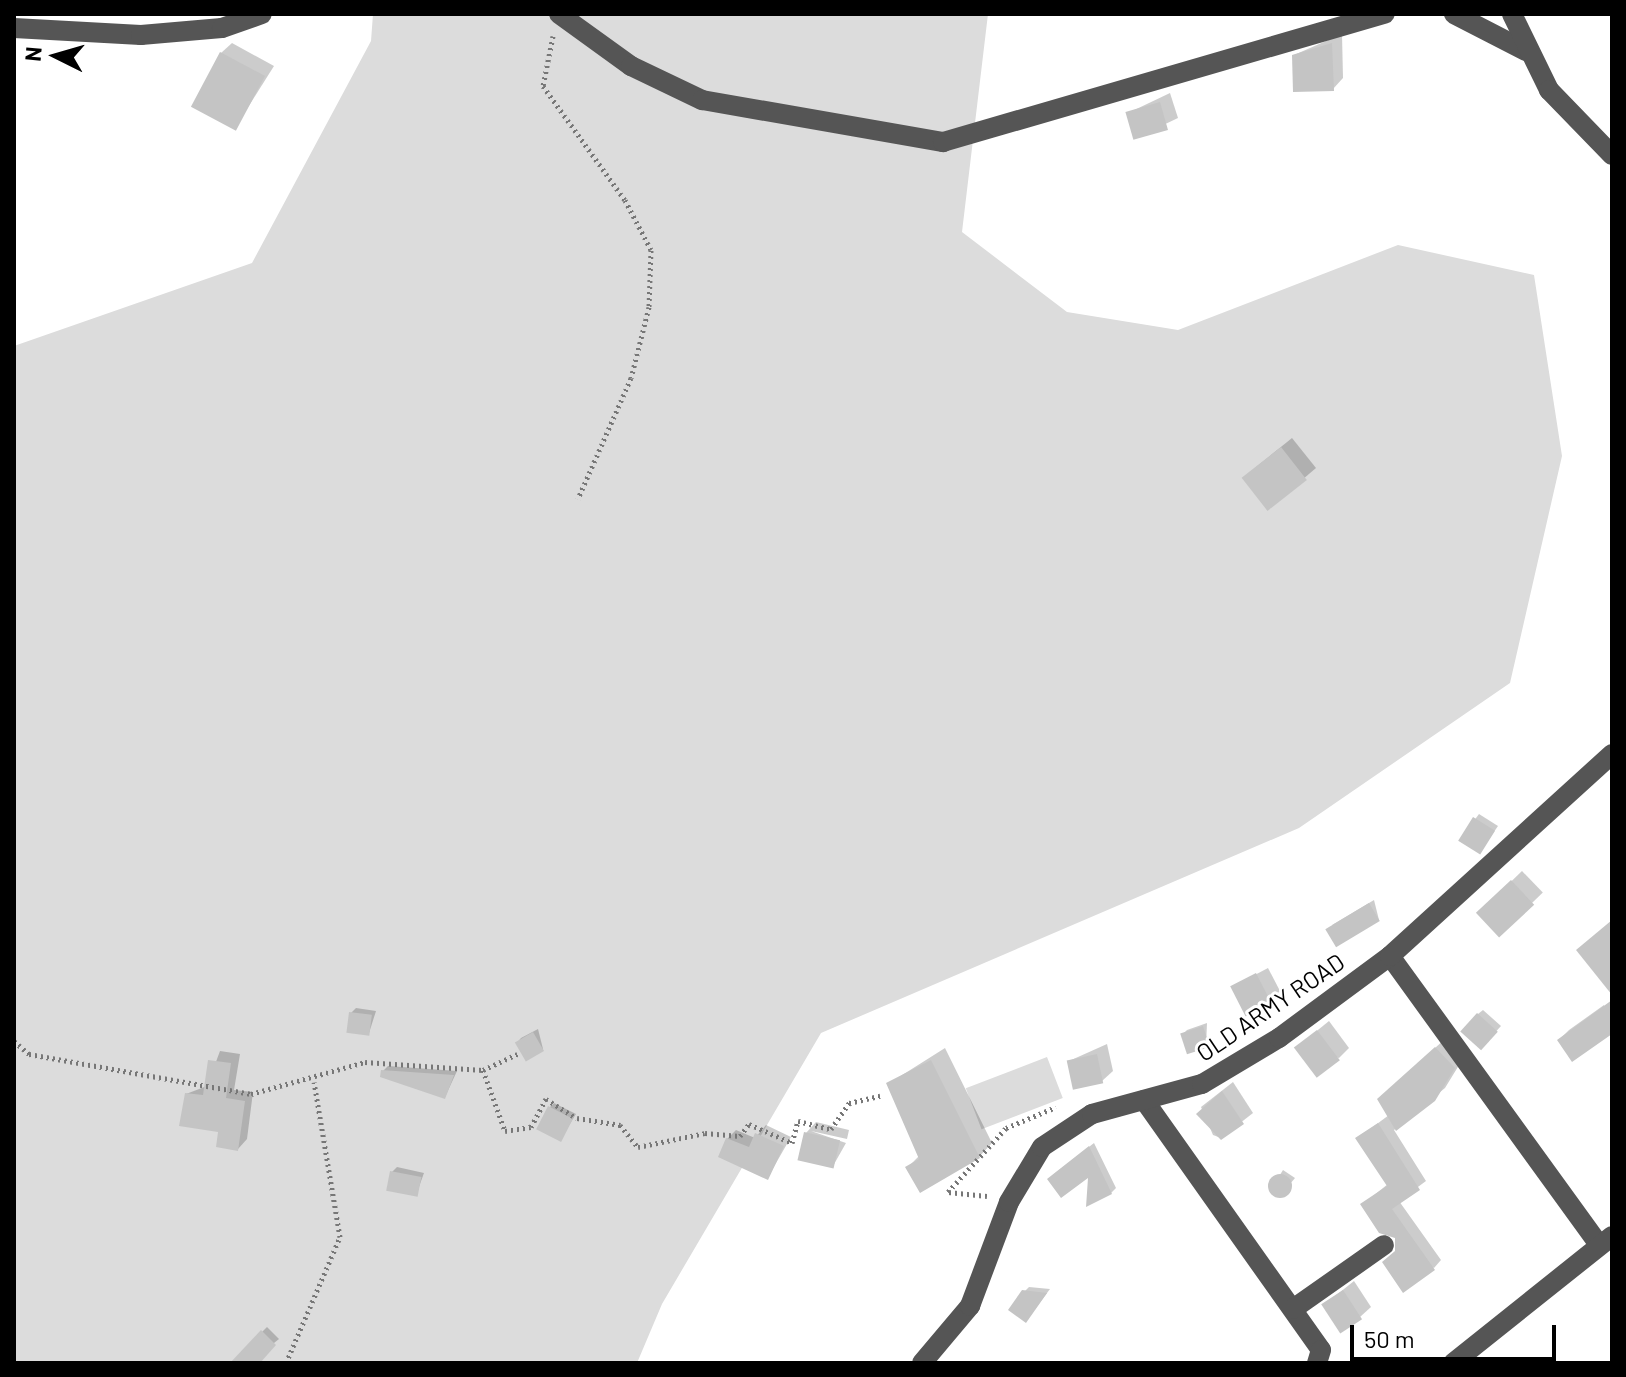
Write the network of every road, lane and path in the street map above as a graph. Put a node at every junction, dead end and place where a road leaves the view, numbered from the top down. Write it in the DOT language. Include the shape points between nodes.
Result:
graph roads {
  1 [pos="260,14"];
  2 [pos="1385,14"];
  3 [pos="1454,14"];
  4 [pos="1512,14"];
  5 [pos="557,21"];
  6 [pos="14,28"];
  7 [pos="1526,51"];
  8 [pos="1612,155"];
  9 [pos="578,499"];
  10 [pos="1612,754"];
  11 [pos="1390,956"];
  12 [pos="14,1041"];
  13 [pos="517,1054"];
  14 [pos="483,1070"];
  15 [pos="314,1082"];
  16 [pos="880,1096"];
  17 [pos="1144,1100"];
  18 [pos="1066,1103"];
  19 [pos="993,1196"];
  20 [pos="1606,1240"];
  21 [pos="1384,1245"];
  22 [pos="1293,1309"];
  23 [pos="286,1363"];
  24 [pos="922,1363"];
  25 [pos="1317,1363"];
  26 [pos="1453,1363"];
  1 -- 6 [label="street" via="222,28 141,35"];
  2 -- 5 [label="street" via="943,142 702,100 631,66"];
  3 -- 7 [label="street"];
  4 -- 7 [label="street"];
  5 -- 9 [label="path" via="543,86 625,200 651,250 649,307 631,378"];
  7 -- 8 [label="street" via="1571,118"];
  10 -- 11 [label="street, OLD ARMY ROAD"];
  11 -- 17 [label="street, OLD ARMY ROAD" via="1234,1069"];
  11 -- 20 [label="street"];
  12 -- 15 [label="path" via="29,1054 251,1094"];
  13 -- 14 [label="path"];
  14 -- 15 [label="path" via="365,1062"];
  14 -- 16 [label="path" via="505,1131 531,1127 546,1099 577,1118 620,1125 638,1147 705,1133 740,1136 749,1124 792,1143 798,1121 831,1129 849,1103"];
  15 -- 23 [label="path" via="340,1237"];
  17 -- 22 [label="street"];
  17 -- 24 [label="street, OLD ARMY ROAD" via="1092,1114 1042,1147 1009,1202 970,1306"];
  18 -- 19 [label="path" via="1006,1128 948,1192"];
  20 -- 26 [label="street"];
  21 -- 22 [label="street"];
  22 -- 25 [label="street" via="1321,1350"];
}
